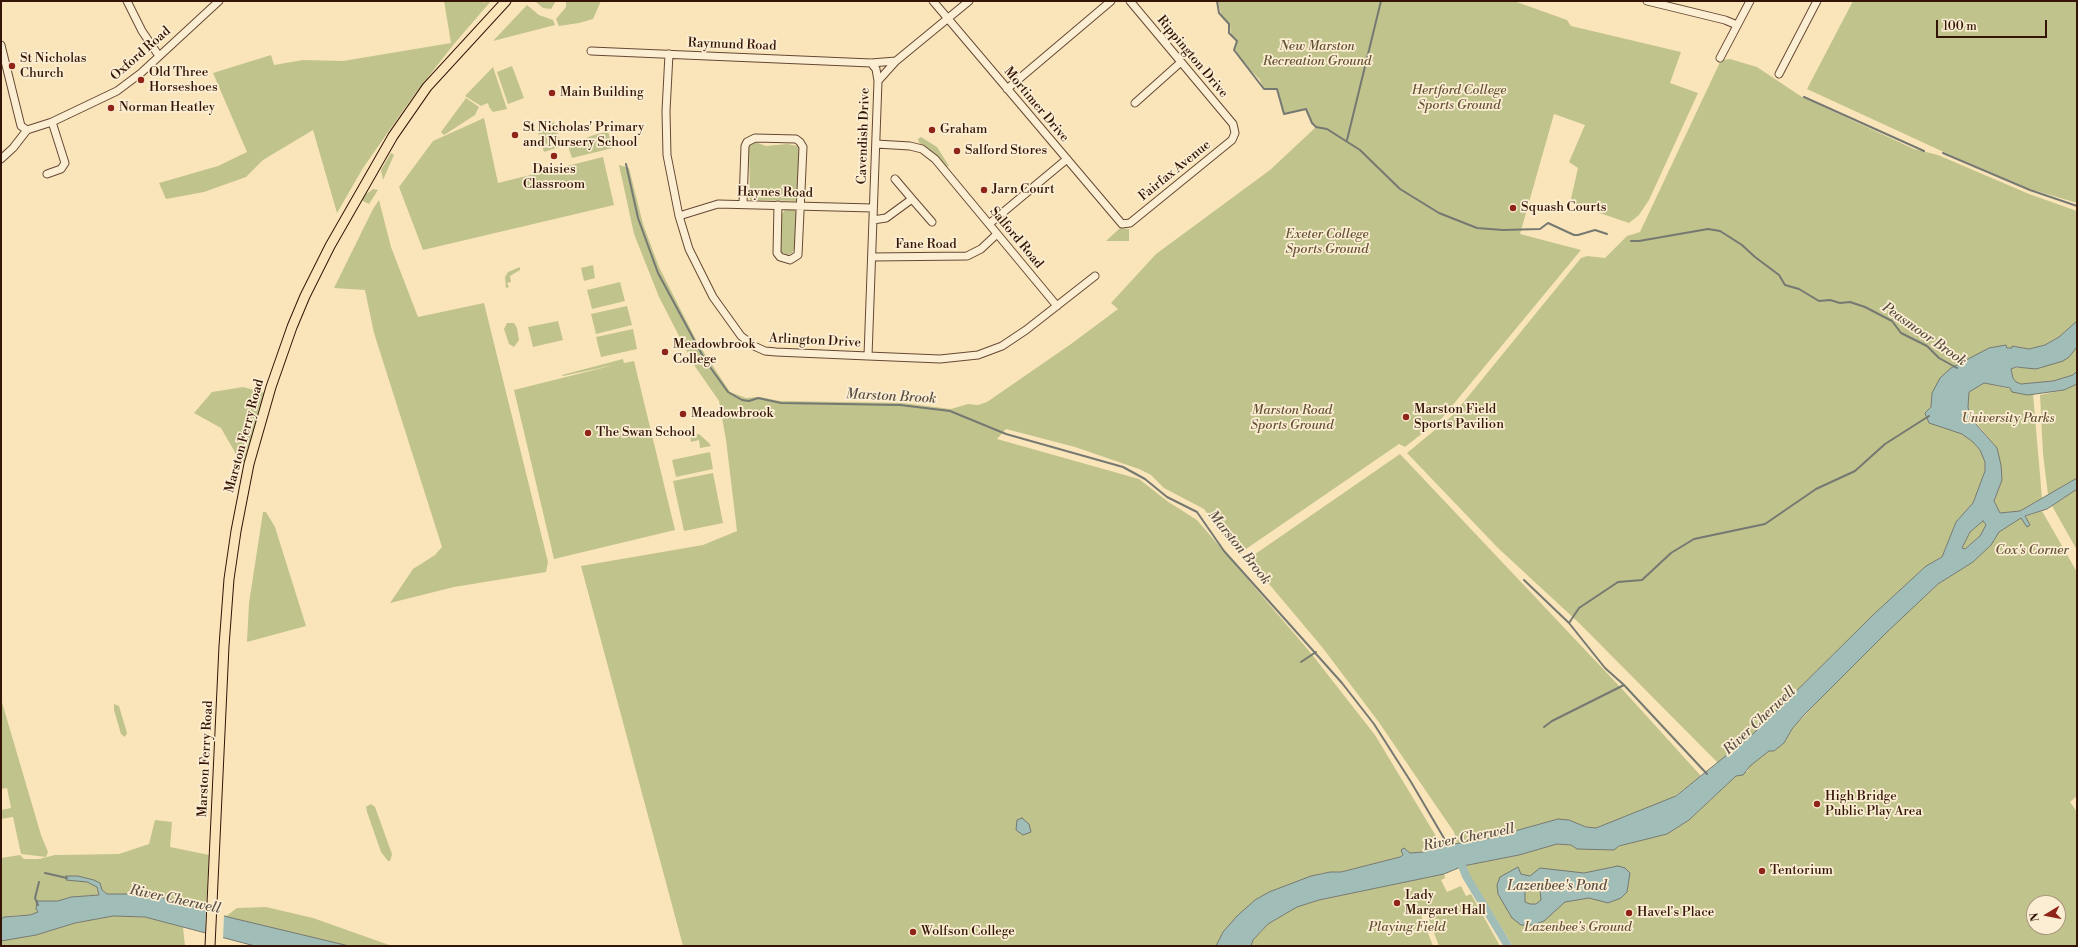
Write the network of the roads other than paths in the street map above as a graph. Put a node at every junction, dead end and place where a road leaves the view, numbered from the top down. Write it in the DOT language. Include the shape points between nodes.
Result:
graph roads {
  1 [pos="127,1"];
  2 [pos="218,1"];
  3 [pos="506,1"];
  4 [pos="933,1"];
  5 [pos="969,1"];
  6 [pos="1111,1"];
  7 [pos="1130,1"];
  8 [pos="1647,1"];
  9 [pos="1750,1"];
  10 [pos="1817,1"];
  11 [pos="1658,2"];
  12 [pos="948,19"];
  13 [pos="1737,25"];
  14 [pos="1,45"];
  15 [pos="591,51"];
  16 [pos="669,54"];
  17 [pos="159,56"];
  18 [pos="1720,58"];
  19 [pos="896,61"];
  20 [pos="1181,62"];
  21 [pos="872,63"];
  22 [pos="1779,74"];
  23 [pos="878,81"];
  24 [pos="1007,89"];
  25 [pos="1135,103"];
  26 [pos="52,122"];
  27 [pos="1235,129"];
  28 [pos="27,130"];
  29 [pos="876,144"];
  30 [pos="1,159"];
  31 [pos="1067,159"];
  32 [pos="47,174"];
  33 [pos="894,179"];
  34 [pos="912,199"];
  35 [pos="743,204"];
  36 [pos="778,205"];
  37 [pos="800,206"];
  38 [pos="873,208"];
  39 [pos="679,216"];
  40 [pos="873,220"];
  41 [pos="932,222"];
  42 [pos="989,224"];
  43 [pos="1122,224"];
  44 [pos="997,234"];
  45 [pos="872,257"];
  46 [pos="1095,276"];
  47 [pos="1057,306"];
  48 [pos="868,356"];
  49 [pos="210,942"];
  1 -- 17 [label="street" via="142,31"];
  2 -- 17 [label="street, Oxford Road"];
  3 -- 49 [label="main road, Marston Ferry Road" via="427,88 393,136 330,246 305,296 271,387 249,464 229,579"];
  4 -- 12 [label="street, Mortimer Drive"];
  5 -- 12 [label="street"];
  6 -- 24 [label="street"];
  7 -- 20 [label="street, Rippington Drive"];
  8 -- 11 [label="street"];
  9 -- 13 [label="street"];
  10 -- 22 [label="street"];
  11 -- 13 [label="street"];
  12 -- 19 [label="street"];
  12 -- 24 [label="street, Mortimer Drive"];
  13 -- 18 [label="street"];
  14 -- 28 [label="street" via="21,126"];
  15 -- 16 [label="street, Raymund Road"];
  16 -- 21 [label="street, Raymund Road"];
  16 -- 39 [label="street, Arlington Drive" via="667,155"];
  17 -- 26 [label="street, Oxford Road" via="117,91"];
  19 -- 21 [label="street, Raymund Road"];
  19 -- 23 [label="street, Cavendish Drive"];
  20 -- 25 [label="street"];
  20 -- 27 [label="street, Rippington Drive"];
  21 -- 23 [label="street"];
  23 -- 29 [label="street, Cavendish Drive"];
  24 -- 31 [label="street, Mortimer Drive"];
  26 -- 28 [label="street, Oxford Road"];
  26 -- 32 [label="street" via="65,163 61,168"];
  27 -- 43 [label="street, Fairfax Avenue" via="1232,140 1130,223"];
  28 -- 30 [label="street"];
  29 -- 38 [label="street, Cavendish Drive"];
  29 -- 42 [label="street, Salford Road" via="922,149 935,159"];
  31 -- 42 [label="street"];
  31 -- 43 [label="street, Mortimer Drive"];
  33 -- 34 [label="street"];
  34 -- 40 [label="street" via="886,218"];
  34 -- 41 [label="street"];
  35 -- 36 [label="street, Haynes Road"];
  35 -- 37 [label="street" via="747,142 755,138 796,139 803,147"];
  35 -- 39 [label="street, Haynes Road" via="718,204"];
  36 -- 37 [label="street, Haynes Road"];
  36 -- 37 [label="street" via="777,253 780,257 790,260 798,255"];
  37 -- 38 [label="street, Haynes Road"];
  38 -- 40 [label="street, Cavendish Drive"];
  39 -- 48 [label="street, Arlington Drive" via="689,249 713,297 741,336 754,346 776,352"];
  40 -- 45 [label="street, Cavendish Drive"];
  42 -- 44 [label="street, Salford Road"];
  44 -- 45 [label="street, Fane Road" via="981,249 967,256"];
  44 -- 47 [label="street, Salford Road"];
  45 -- 48 [label="street, Cavendish Drive"];
  46 -- 47 [label="street, Arlington Drive"];
  47 -- 48 [label="street, Arlington Drive" via="1002,346 978,355 940,358"];
}
